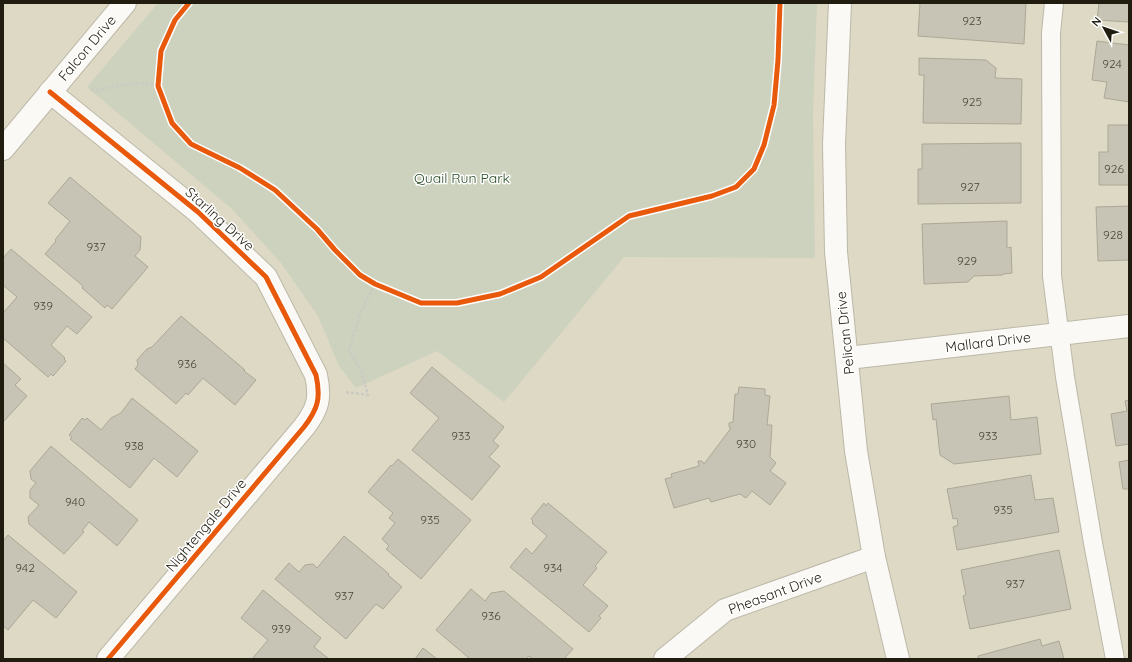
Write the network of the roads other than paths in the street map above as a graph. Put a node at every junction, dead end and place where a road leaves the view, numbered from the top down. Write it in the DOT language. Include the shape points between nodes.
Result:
graph roads {
  1 [pos="125,3"];
  2 [pos="840,3"];
  3 [pos="1054,3"];
  4 [pos="50,92"];
  5 [pos="3,149"];
  6 [pos="1129,326"];
  7 [pos="1059,334"];
  8 [pos="848,358"];
  9 [pos="319,396"];
  10 [pos="874,557"];
  11 [pos="108,659"];
  12 [pos="666,659"];
  13 [pos="898,659"];
  14 [pos="1115,659"];
  1 -- 4 [label="street, Falcon Drive"];
  2 -- 8 [label="street, Pelican Drive" via="834,144 836,252"];
  3 -- 7 [label="lane" via="1051,33 1052,276"];
  4 -- 5 [label="street, Falcon Drive"];
  4 -- 9 [label="street, Starling Drive" via="198,212 266,277 316,375"];
  6 -- 7 [label="street, Mallard Drive"];
  7 -- 8 [label="street, Mallard Drive"];
  7 -- 14 [label="lane"];
  8 -- 10 [label="street, Pelican Drive" via="856,451"];
  9 -- 11 [label="street, Nightengale Drive" via="313,416"];
  10 -- 12 [label="street, Pheasant Drive" via="726,610"];
  10 -- 13 [label="street, Pelican Drive"];
}
